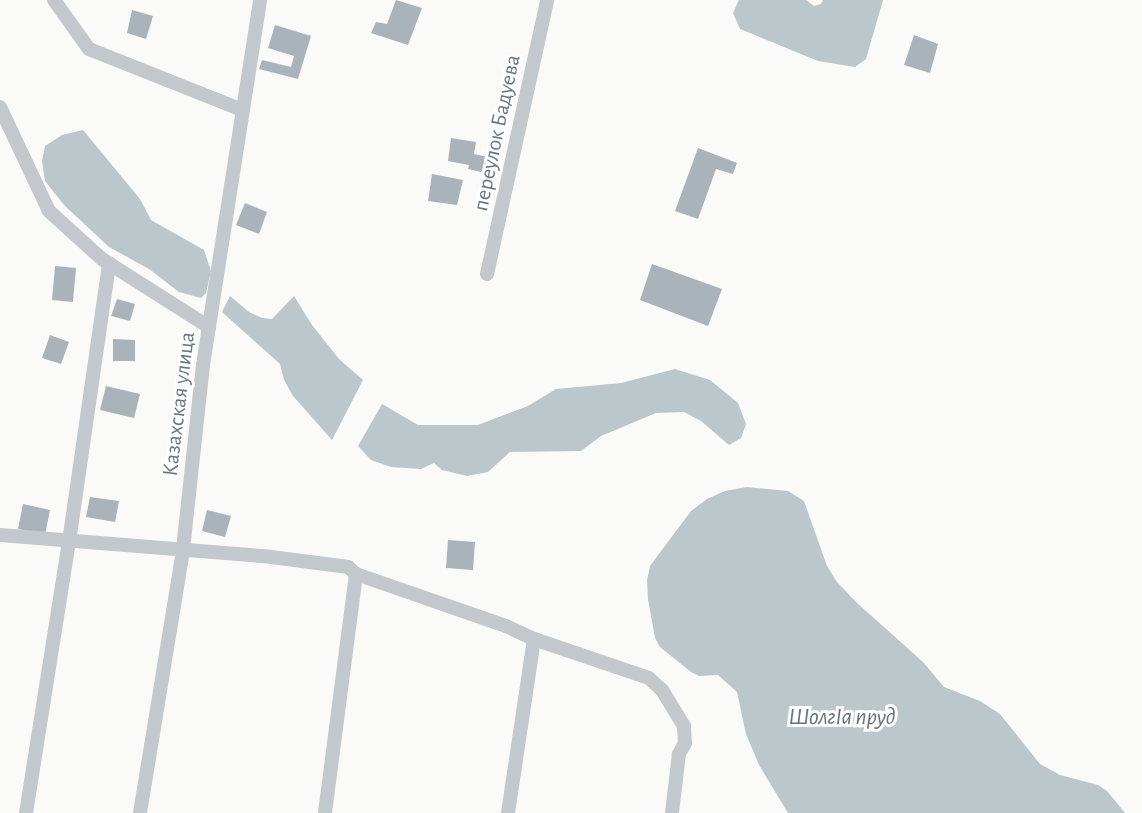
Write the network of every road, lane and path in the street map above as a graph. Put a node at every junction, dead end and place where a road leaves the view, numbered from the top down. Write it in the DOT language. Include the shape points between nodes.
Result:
graph roads {
  1 [pos="54,0"];
  2 [pos="260,0"];
  3 [pos="547,0"];
  4 [pos="0,107"];
  5 [pos="242,110"];
  6 [pos="109,263"];
  7 [pos="487,274"];
  8 [pos="209,327"];
  9 [pos="0,535"];
  10 [pos="69,542"];
  11 [pos="183,549"];
  12 [pos="356,574"];
  13 [pos="534,639"];
  14 [pos="26,813"];
  15 [pos="140,813"];
  16 [pos="325,813"];
  17 [pos="508,813"];
  18 [pos="672,813"];
  1 -- 5 [label="street" via="89,49"];
  2 -- 5 [label="street, Казахская улица"];
  3 -- 7 [label="street, переулок Бадуева"];
  4 -- 6 [label="street" via="49,211"];
  5 -- 8 [label="street, Казахская улица"];
  6 -- 8 [label="street"];
  6 -- 10 [label="street"];
  8 -- 11 [label="street, Казахская улица"];
  9 -- 10 [label="street"];
  10 -- 11 [label="street"];
  10 -- 14 [label="street"];
  11 -- 12 [label="street" via="338,565"];
  11 -- 15 [label="street, Казахская улица"];
  12 -- 13 [label="street"];
  12 -- 16 [label="street"];
  13 -- 17 [label="street"];
  13 -- 18 [label="street" via="649,678 662,690 684,726 685,743 679,754"];
}
